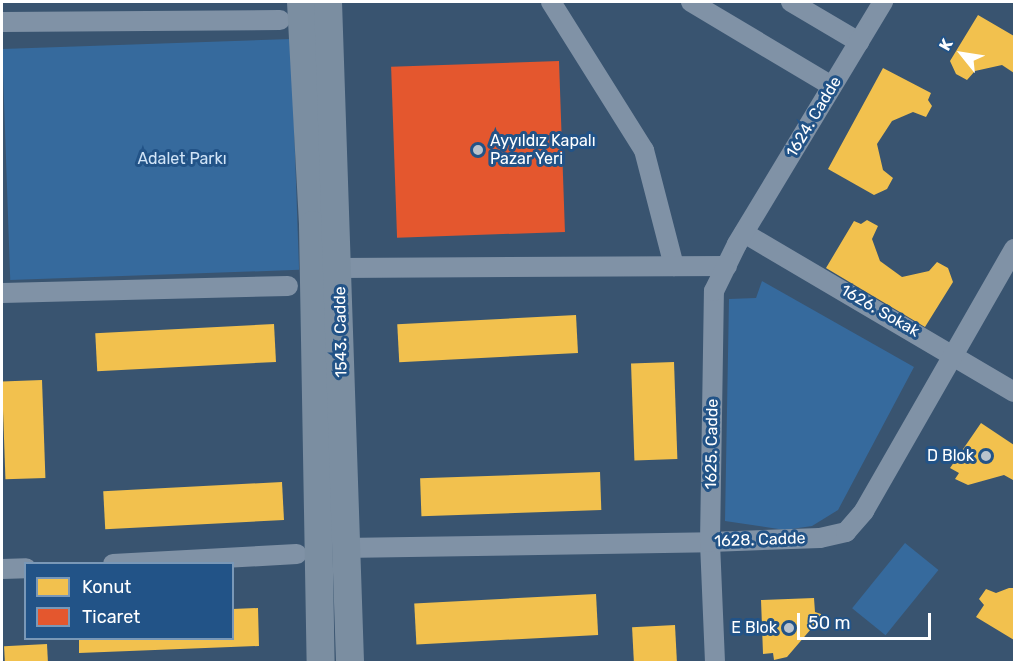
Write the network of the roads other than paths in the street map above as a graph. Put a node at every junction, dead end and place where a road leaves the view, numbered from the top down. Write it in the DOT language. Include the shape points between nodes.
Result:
graph roads {
  1 [pos="301,2"];
  2 [pos="328,2"];
  3 [pos="551,2"];
  4 [pos="691,2"];
  5 [pos="790,2"];
  6 [pos="883,2"];
  7 [pos="280,20"];
  8 [pos="2,22"];
  9 [pos="858,42"];
  10 [pos="832,86"];
  11 [pos="744,233"];
  12 [pos="1014,249"];
  13 [pos="674,266"];
  14 [pos="727,266"];
  15 [pos="339,268"];
  16 [pos="288,286"];
  17 [pos="2,293"];
  18 [pos="954,354"];
  19 [pos="1014,392"];
  20 [pos="710,542"];
  21 [pos="343,548"];
  22 [pos="297,554"];
  23 [pos="150,562"];
  24 [pos="24,568"];
  25 [pos="2,569"];
  26 [pos="321,663"];
  27 [pos="350,663"];
  28 [pos="715,663"];
  1 -- 26 [label="main road, 1543. Cadde" via="313,225"];
  2 -- 15 [label="main road, 1543. Cadde"];
  3 -- 13 [label="street" via="644,150"];
  4 -- 10 [label="street"];
  5 -- 9 [label="street"];
  6 -- 9 [label="street, 1624. Cadde"];
  7 -- 8 [label="street"];
  9 -- 10 [label="street, 1624. Cadde"];
  10 -- 11 [label="street, 1624. Cadde"];
  11 -- 14 [label="street, 1625. Cadde"];
  11 -- 18 [label="street, 1626. Sokak"];
  12 -- 18 [label="street, 1628. Cadde"];
  13 -- 14 [label="street"];
  13 -- 15 [label="street"];
  14 -- 20 [label="street, 1625. Cadde" via="714,291"];
  15 -- 21 [label="main road, 1543. Cadde"];
  16 -- 17 [label="street"];
  18 -- 19 [label="street, 1626. Sokak"];
  18 -- 20 [label="street, 1628. Cadde" via="864,512 846,532 820,538"];
  20 -- 21 [label="street, 1628. Cadde"];
  20 -- 28 [label="street, 1625. Cadde"];
  21 -- 27 [label="main road, 1543. Cadde"];
  22 -- 23 [label="street"];
  24 -- 25 [label="street"];
}
